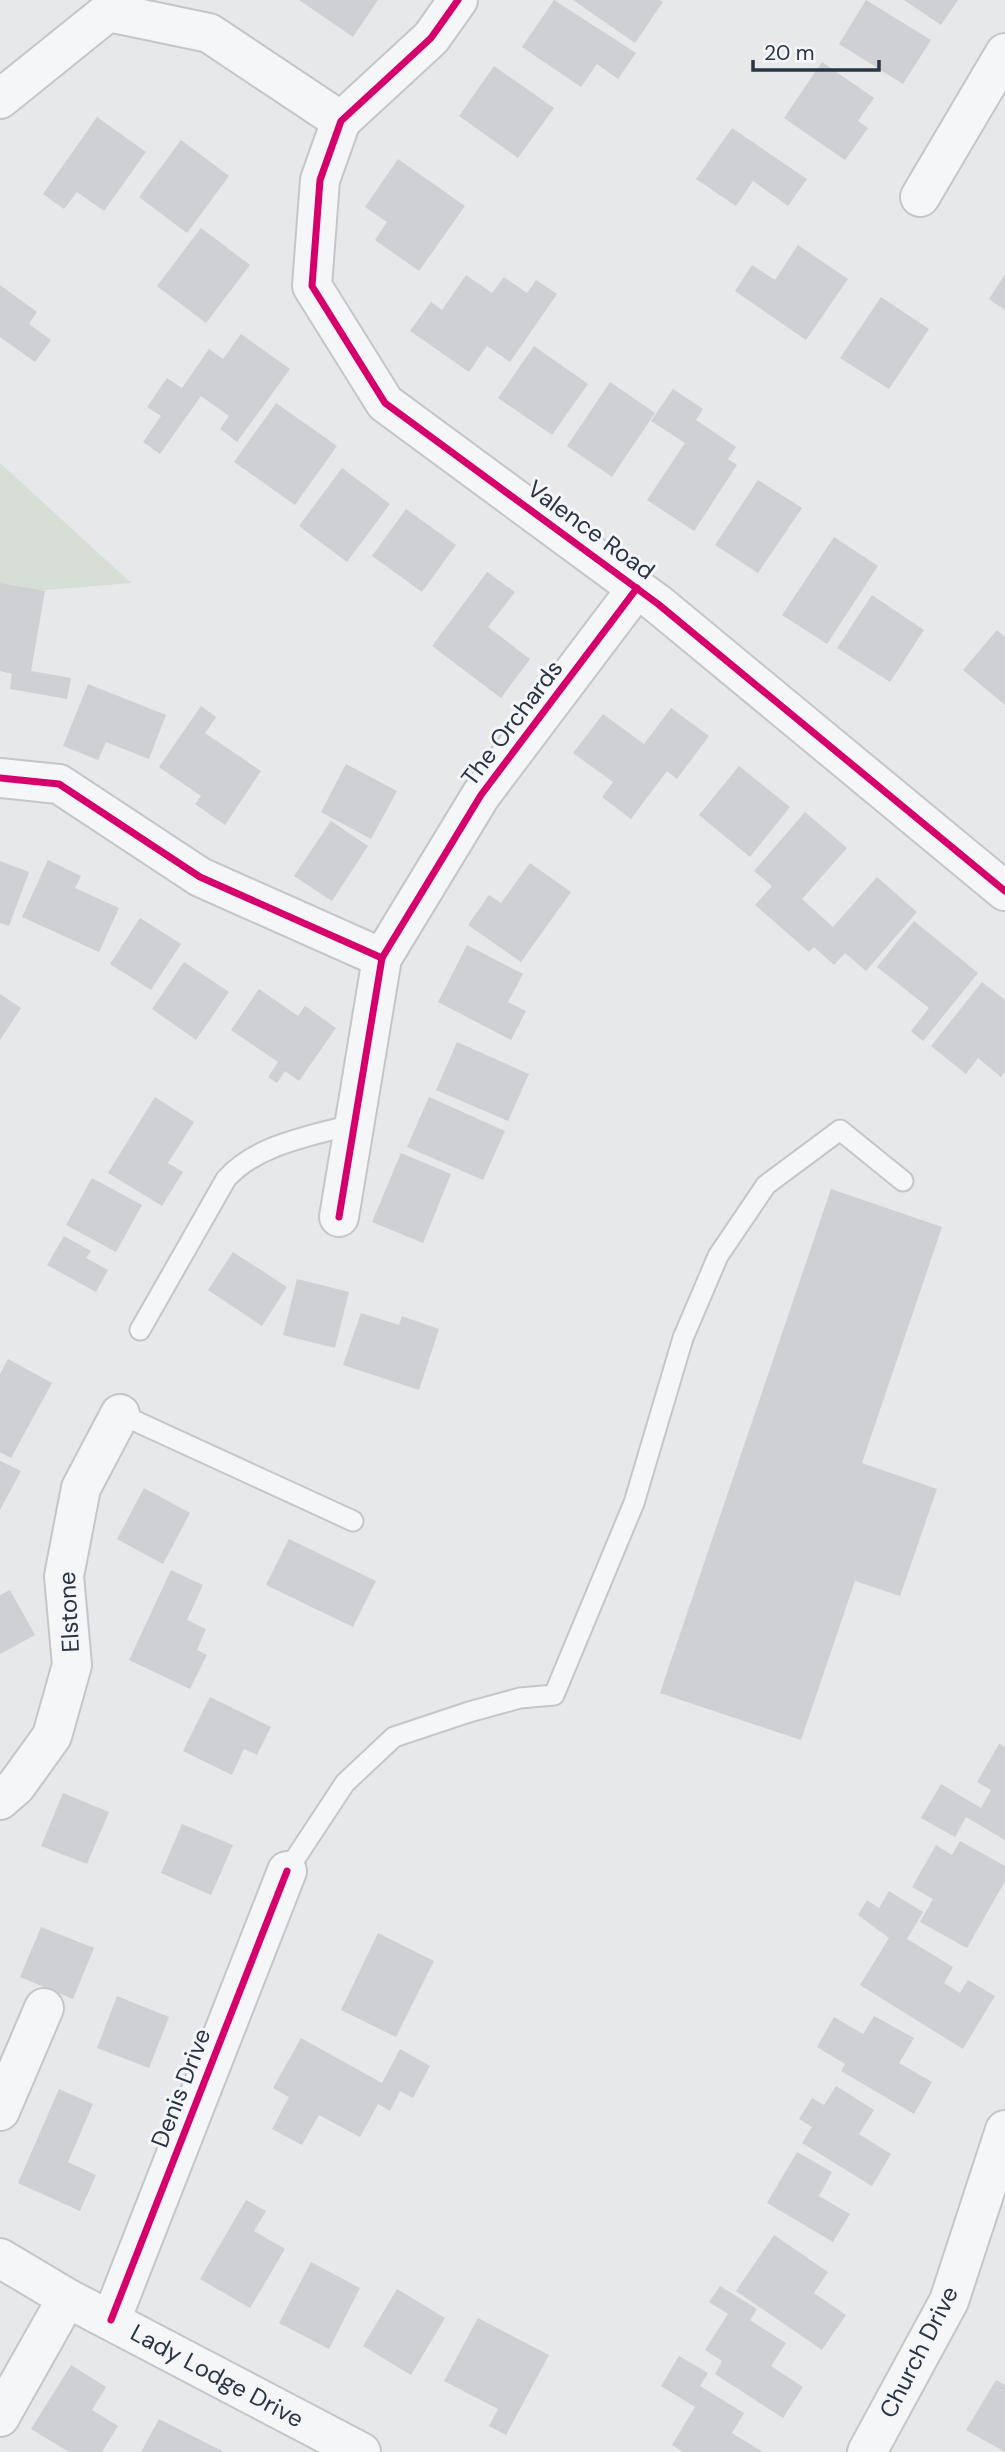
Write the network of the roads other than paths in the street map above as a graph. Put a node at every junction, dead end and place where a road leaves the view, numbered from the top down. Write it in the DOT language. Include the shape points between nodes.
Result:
graph roads {
  1 [pos="458,0"];
  2 [pos="1005,53"];
  3 [pos="0,99"];
  4 [pos="341,121"];
  5 [pos="920,197"];
  6 [pos="637,588"];
  7 [pos="0,778"];
  8 [pos="1005,891"];
  9 [pos="382,958"];
  10 [pos="353,1124"];
  11 [pos="903,1181"];
  12 [pos="340,1217"];
  13 [pos="140,1330"];
  14 [pos="120,1414"];
  15 [pos="353,1521"];
  16 [pos="0,1800"];
  17 [pos="287,1871"];
  18 [pos="44,2008"];
  19 [pos="0,2110"];
  20 [pos="1005,2130"];
  21 [pos="0,2258"];
  22 [pos="67,2298"];
  23 [pos="111,2319"];
  24 [pos="0,2417"];
  25 [pos="358,2451"];
  26 [pos="867,2452"];
  1 -- 4 [label="street" via="431,38"];
  2 -- 5 [label="street"];
  3 -- 4 [label="street" via="108,12 209,33"];
  4 -- 6 [label="street, Valence Road" via="320,180 312,286 385,403"];
  6 -- 8 [label="street, Valence Road"];
  6 -- 9 [label="street, The Orchards" via="481,795"];
  7 -- 9 [label="street" via="59,784 200,877"];
  9 -- 10 [label="street, The Orchards"];
  10 -- 12 [label="street, The Orchards"];
  10 -- 13 [label="lane" via="259,1153 240,1164 226,1179"];
  11 -- 17 [label="lane" via="840,1130 766,1185 719,1256 683,1338 634,1503 554,1695 520,1698 394,1737 345,1783"];
  14 -- 15 [label="lane"];
  14 -- 16 [label="street, Elstone" via="81,1488 64,1576 72,1665 52,1736 16,1786"];
  17 -- 23 [label="street, Denis Drive"];
  18 -- 19 [label="street"];
  20 -- 26 [label="street, Church Drive" via="949,2301"];
  21 -- 22 [label="street, Lady Lodge Drive"];
  22 -- 23 [label="street, Lady Lodge Drive"];
  22 -- 24 [label="street"];
  23 -- 25 [label="street, Lady Lodge Drive"];
}
